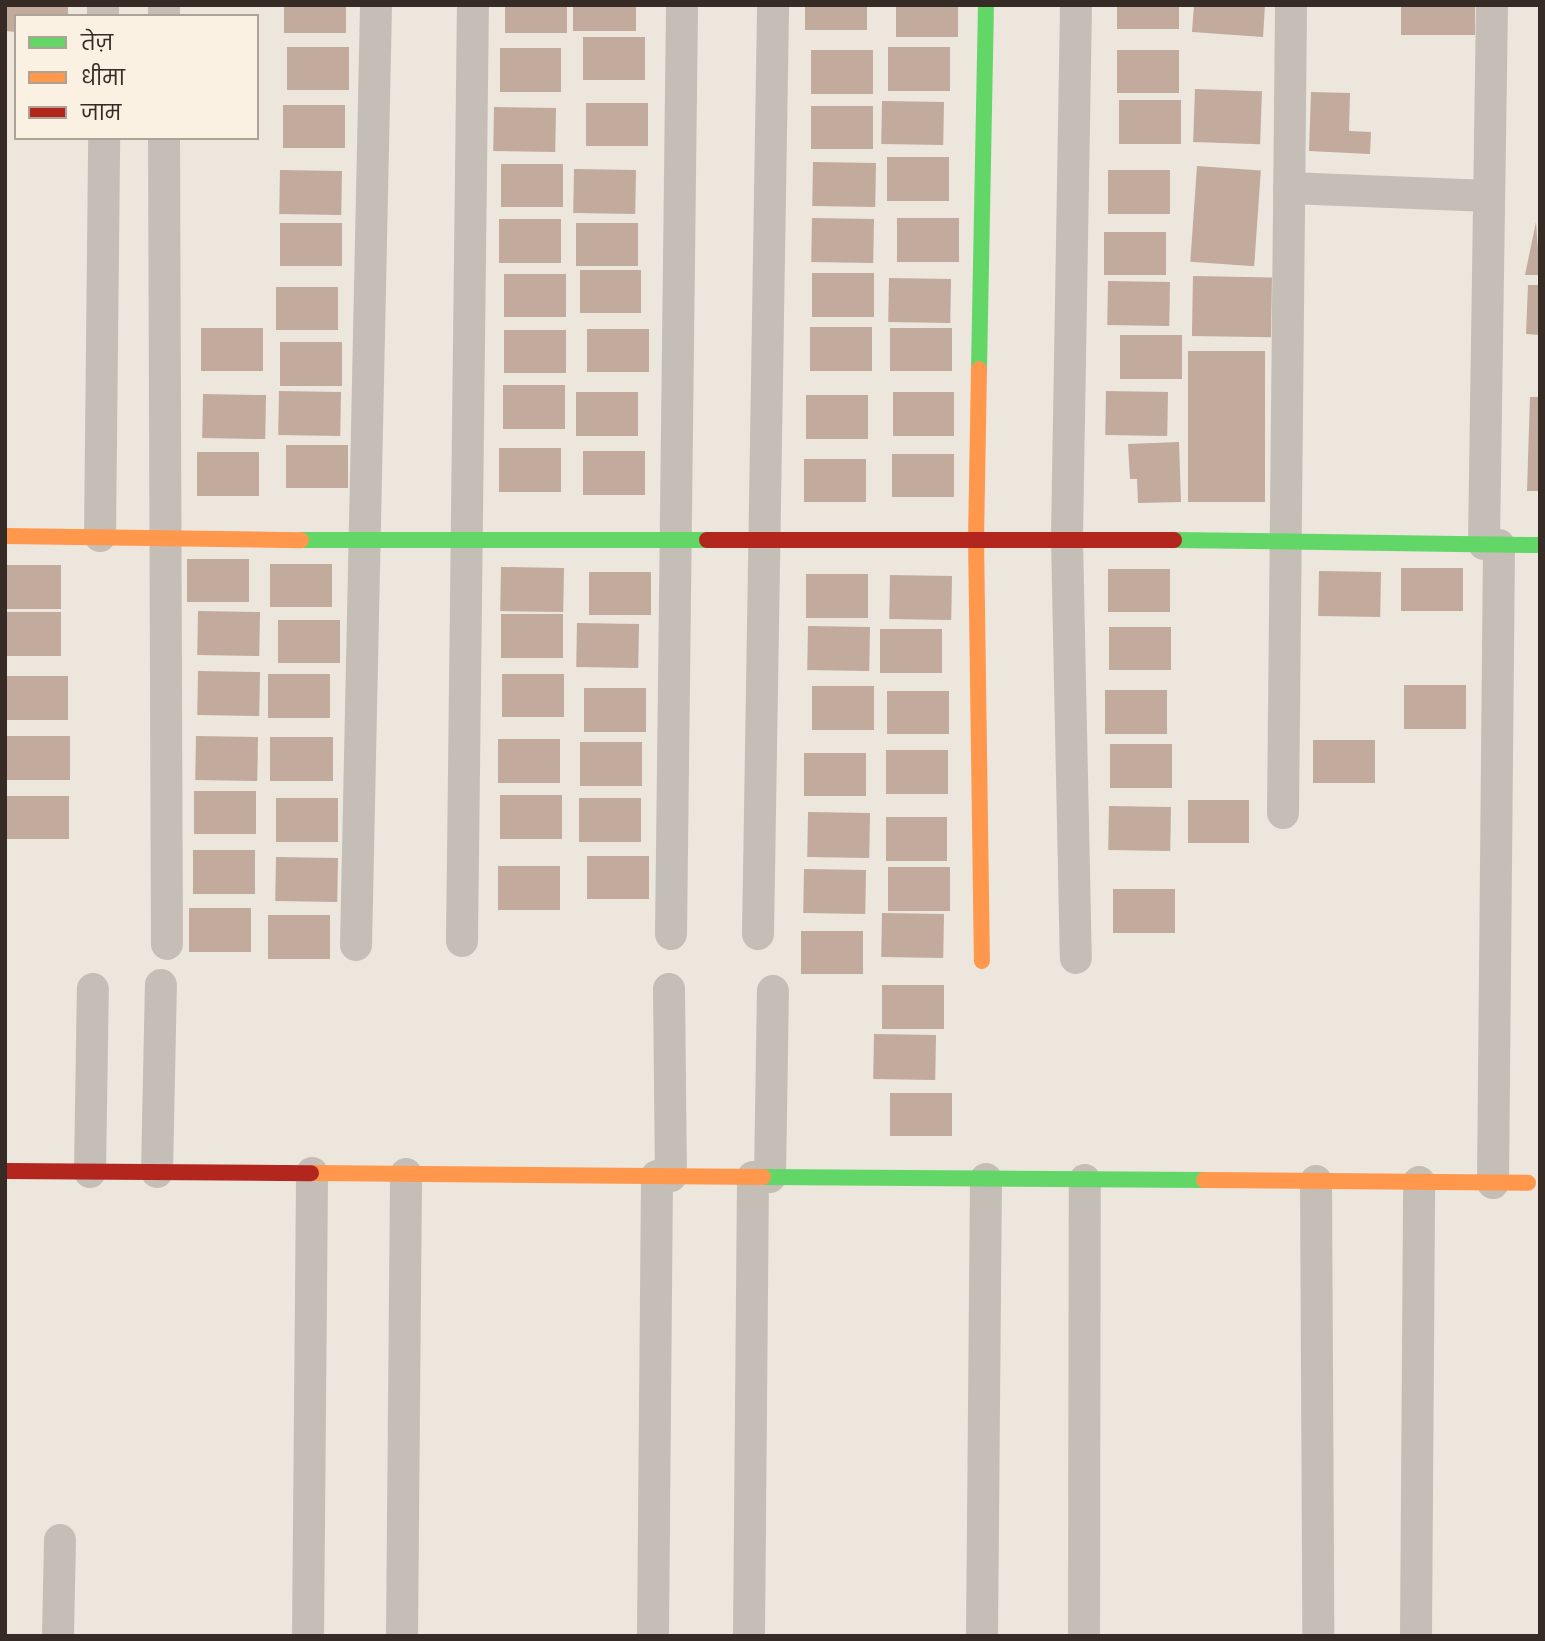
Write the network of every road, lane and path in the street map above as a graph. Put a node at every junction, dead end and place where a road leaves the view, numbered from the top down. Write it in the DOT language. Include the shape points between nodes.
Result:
graph roads {
  1 [pos="376,5"];
  2 [pos="473,5"];
  3 [pos="682,5"];
  4 [pos="773,5"];
  5 [pos="986,5"];
  6 [pos="1076,5"];
  7 [pos="1291,5"];
  8 [pos="1492,5"];
  9 [pos="104,140"];
  10 [pos="164,140"];
  11 [pos="1289,188"];
  12 [pos="1489,196"];
  13 [pos="5,536"];
  14 [pos="100,536"];
  15 [pos="163,536"];
  16 [pos="677,537"];
  17 [pos="766,537"];
  18 [pos="976,537"];
  19 [pos="1067,538"];
  20 [pos="365,541"];
  21 [pos="1287,541"];
  22 [pos="467,542"];
  23 [pos="1491,545"];
  24 [pos="1540,545"];
  25 [pos="1283,813"];
  26 [pos="671,934"];
  27 [pos="758,934"];
  28 [pos="462,941"];
  29 [pos="167,944"];
  30 [pos="356,945"];
  31 [pos="1076,958"];
  32 [pos="982,961"];
  33 [pos="161,985"];
  34 [pos="93,989"];
  35 [pos="669,989"];
  36 [pos="773,991"];
  37 [pos="5,1171"];
  38 [pos="90,1172"];
  39 [pos="157,1172"];
  40 [pos="312,1173"];
  41 [pos="406,1174"];
  42 [pos="664,1176"];
  43 [pos="761,1177"];
  44 [pos="986,1179"];
  45 [pos="1085,1180"];
  46 [pos="1317,1181"];
  47 [pos="1419,1182"];
  48 [pos="1493,1183"];
  49 [pos="1528,1183"];
  50 [pos="60,1540"];
  51 [pos="58,1636"];
  52 [pos="308,1636"];
  53 [pos="402,1636"];
  54 [pos="653,1636"];
  55 [pos="749,1636"];
  56 [pos="982,1636"];
  57 [pos="1084,1636"];
  58 [pos="1318,1636"];
  59 [pos="1416,1636"];
  1 -- 20 [label="street"];
  2 -- 22 [label="street"];
  3 -- 16 [label="street"];
  4 -- 17 [label="street"];
  5 -- 18 [label="street"];
  6 -- 19 [label="street"];
  7 -- 11 [label="street"];
  8 -- 12 [label="street"];
  9 -- 14 [label="street"];
  10 -- 15 [label="street"];
  11 -- 12 [label="street"];
  11 -- 21 [label="street"];
  12 -- 23 [label="street"];
  13 -- 14 [label="street"];
  14 -- 15 [label="street"];
  15 -- 20 [label="street"];
  15 -- 29 [label="street"];
  16 -- 17 [label="street"];
  16 -- 22 [label="street"];
  16 -- 26 [label="street"];
  17 -- 18 [label="street"];
  17 -- 27 [label="street"];
  18 -- 19 [label="street"];
  18 -- 32 [label="street"];
  19 -- 21 [label="street"];
  19 -- 31 [label="street"];
  20 -- 22 [label="street"];
  20 -- 30 [label="street"];
  21 -- 23 [label="street"];
  21 -- 25 [label="street"];
  22 -- 28 [label="street"];
  23 -- 24 [label="street"];
  23 -- 48 [label="street"];
  33 -- 39 [label="street"];
  34 -- 38 [label="street"];
  35 -- 42 [label="street"];
  36 -- 43 [label="street"];
  37 -- 38 [label="street"];
  38 -- 39 [label="street"];
  39 -- 40 [label="street"];
  40 -- 41 [label="street"];
  40 -- 52 [label="street"];
  41 -- 42 [label="street"];
  41 -- 53 [label="street"];
  42 -- 43 [label="street"];
  42 -- 54 [label="street"];
  43 -- 44 [label="street"];
  43 -- 55 [label="street"];
  44 -- 45 [label="street"];
  44 -- 56 [label="street"];
  45 -- 46 [label="street"];
  45 -- 57 [label="street"];
  46 -- 47 [label="street"];
  46 -- 58 [label="street"];
  47 -- 48 [label="street"];
  47 -- 59 [label="street"];
  48 -- 49 [label="street"];
  50 -- 51 [label="street"];
}
